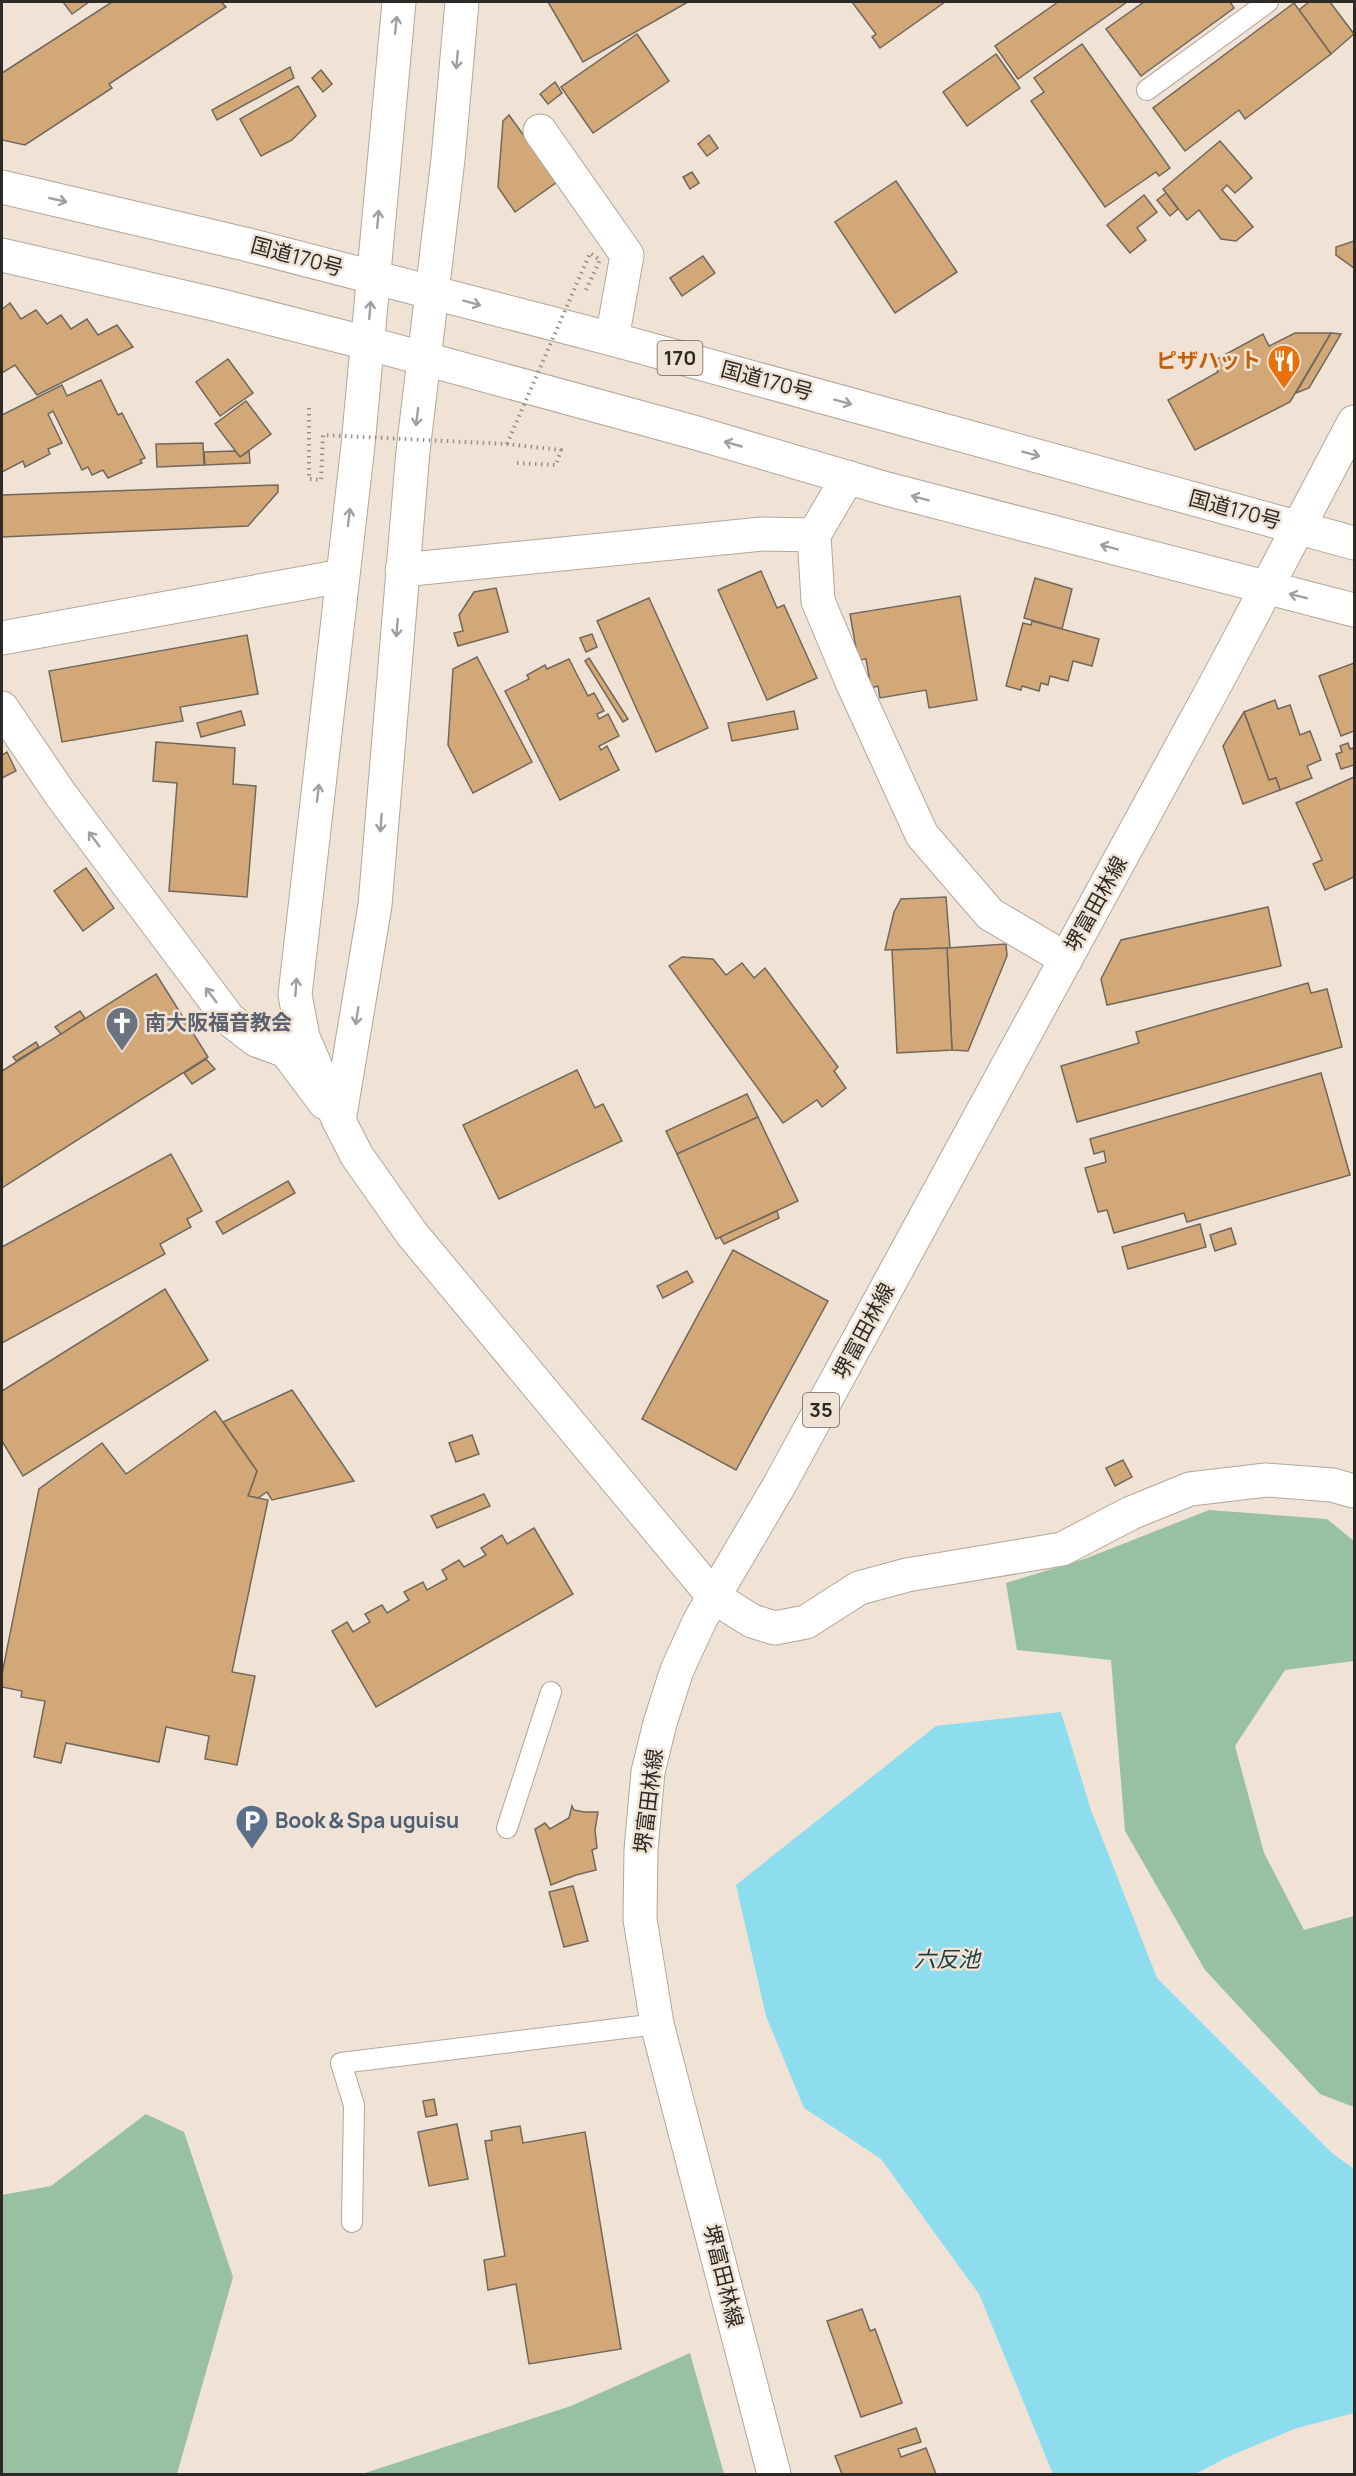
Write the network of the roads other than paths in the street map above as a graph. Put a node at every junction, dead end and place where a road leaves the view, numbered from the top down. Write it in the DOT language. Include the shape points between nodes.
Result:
graph roads {
  1 [pos="399,2"];
  2 [pos="462,2"];
  3 [pos="1268,2"];
  4 [pos="1147,90"];
  5 [pos="540,131"];
  6 [pos="2,187"];
  7 [pos="2,255"];
  8 [pos="373,277"];
  9 [pos="432,292"];
  10 [pos="612,339"];
  11 [pos="367,343"];
  12 [pos="424,359"];
  13 [pos="1354,422"];
  14 [pos="848,477"];
  15 [pos="1299,528"];
  16 [pos="814,535"];
  17 [pos="1354,543"];
  18 [pos="402,570"];
  19 [pos="342,576"];
  20 [pos="1266,588"];
  21 [pos="1354,610"];
  22 [pos="2,638"];
  23 [pos="2,708"];
  24 [pos="1066,959"];
  25 [pos="339,1121"];
  26 [pos="1354,1491"];
  27 [pos="714,1597"];
  28 [pos="551,1692"];
  29 [pos="507,1828"];
  30 [pos="657,2024"];
  31 [pos="352,2222"];
  32 [pos="774,2475"];
  8 -- 1 [label="main road, one-way"];
  2 -- 9 [label="main road, one-way"];
  3 -- 4 [label="lane"];
  5 -- 10 [label="main road" via="627,255"];
  6 -- 8 [label="main road, 国道170号 / 170, one-way"];
  7 -- 11 [label="main road"];
  8 -- 9 [label="main road, 国道170号 / 170"];
  11 -- 8 [label="main road, one-way"];
  9 -- 10 [label="main road, 国道170号 / 170, one-way"];
  9 -- 12 [label="main road"];
  10 -- 15 [label="main road, 国道170号 / 170, one-way"];
  11 -- 12 [label="main road"];
  19 -- 11 [label="main road, one-way"];
  14 -- 12 [label="main road, one-way"];
  12 -- 18 [label="main road, one-way"];
  13 -- 15 [label="main road, 堺富田林線 / 35"];
  14 -- 16 [label="main road"];
  20 -- 14 [label="main road, one-way"];
  15 -- 17 [label="main road, 国道170号 / 170"];
  15 -- 20 [label="main road, 堺富田林線 / 35"];
  16 -- 18 [label="main road" via="762,534"];
  16 -- 24 [label="main road" via="818,601 922,835 990,914"];
  18 -- 25 [label="main road, one-way" via="375,905"];
  19 -- 22 [label="main road"];
  25 -- 19 [label="main road, one-way" via="303,1037 294,994"];
  21 -- 20 [label="main road, one-way"];
  20 -- 24 [label="main road, 堺富田林線 / 35"];
  25 -- 23 [label="main road, one-way" via="286,1051 256,1040 229,1019 61,795"];
  24 -- 27 [label="main road, 堺富田林線 / 35" via="780,1484"];
  25 -- 27 [label="main road" via="357,1156 412,1234"];
  26 -- 27 [label="main road" via="1332,1485 1266,1480 1190,1489 1131,1513 1062,1549 907,1575 859,1588 806,1622 775,1629 752,1622"];
  27 -- 30 [label="main road, 堺富田林線 / 35" via="677,1670 648,1772 640,1919"];
  28 -- 29 [label="lane"];
  30 -- 31 [label="lane" via="341,2063 354,2105"];
  30 -- 32 [label="main road, 堺富田林線 / 35"];
}
